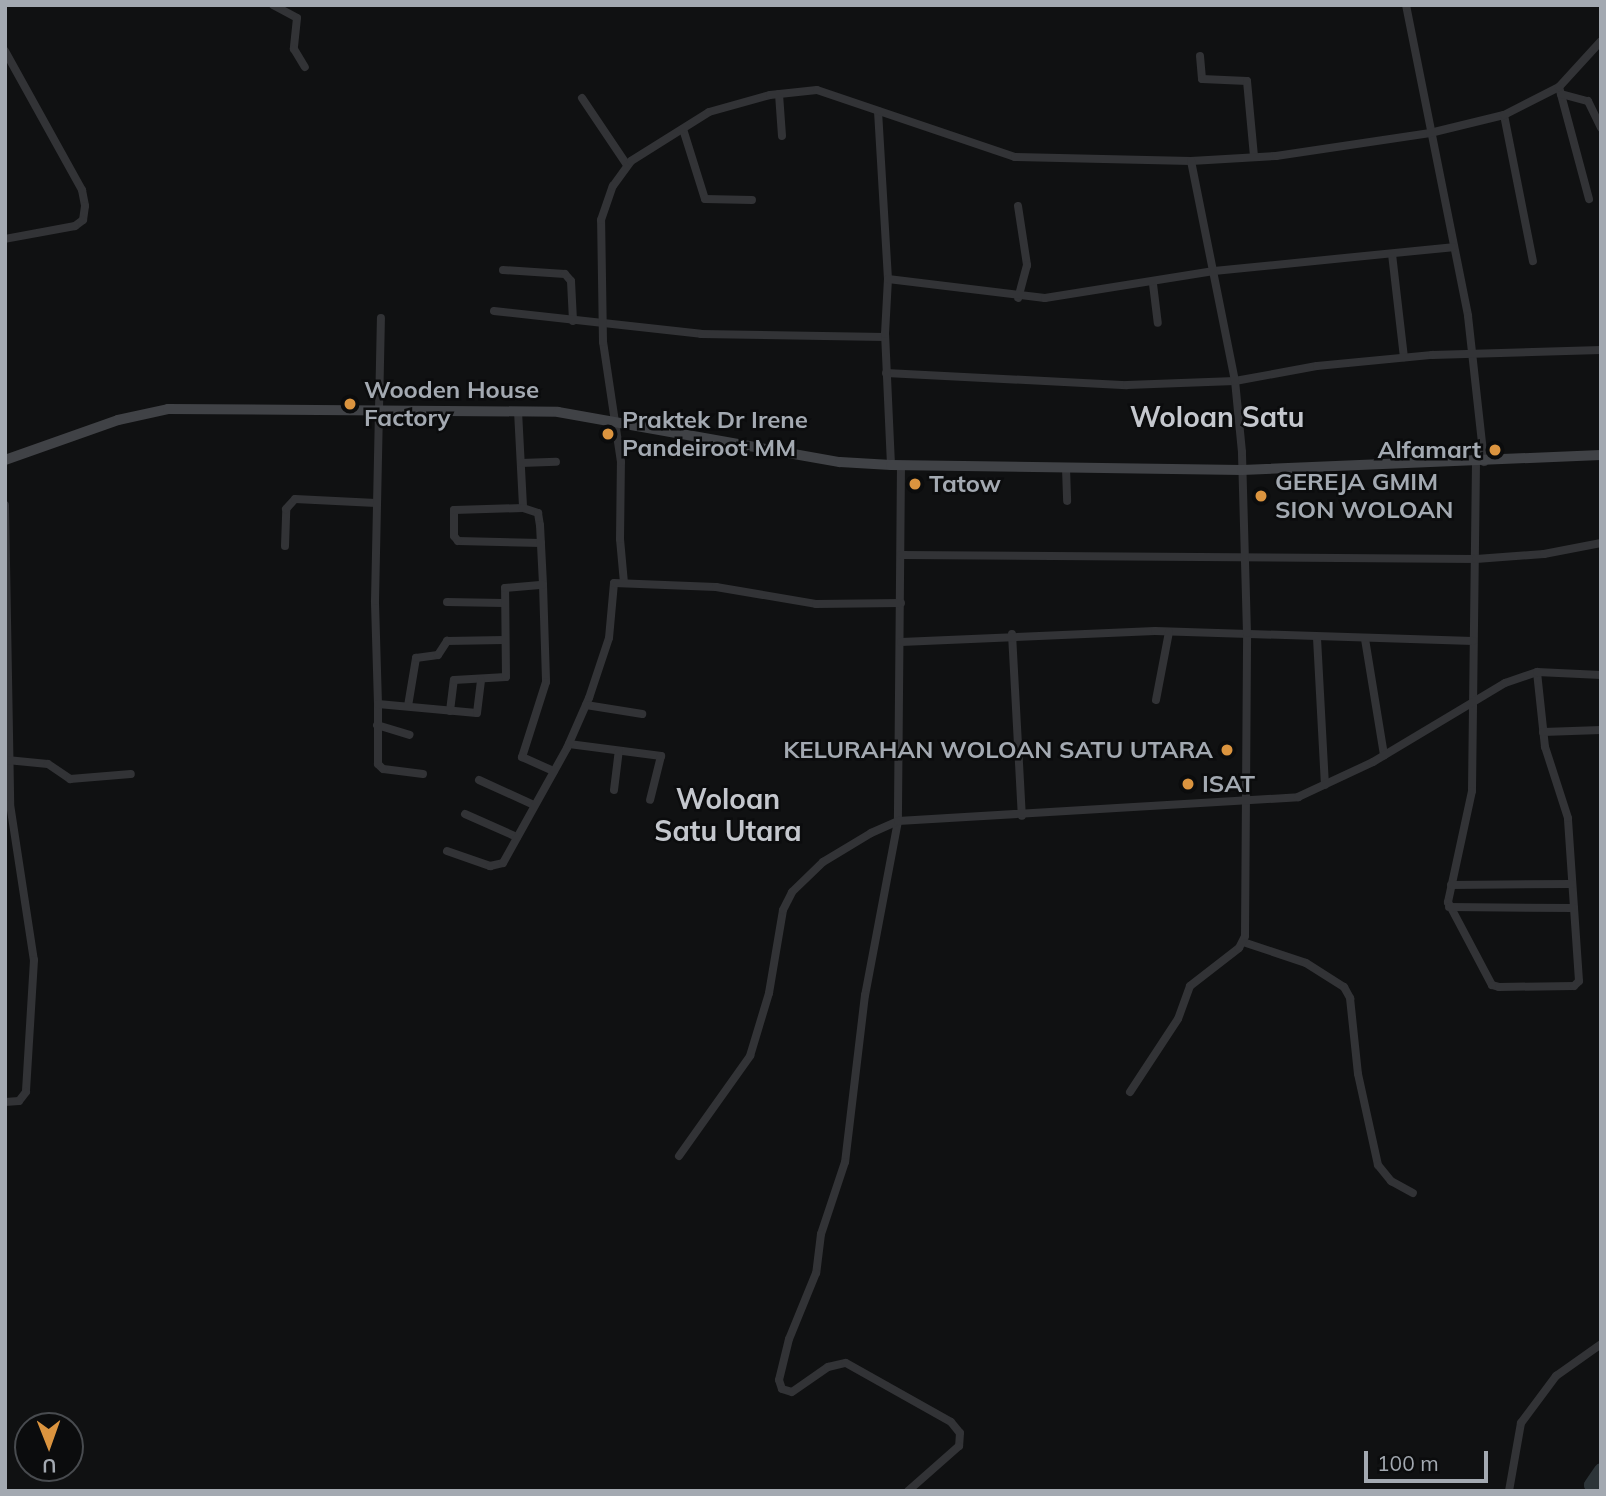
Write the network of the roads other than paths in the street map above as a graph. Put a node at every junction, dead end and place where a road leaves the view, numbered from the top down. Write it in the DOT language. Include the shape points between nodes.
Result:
graph roads {
  1 [pos="273,5"];
  2 [pos="1406,5"];
  3 [pos="1601,41"];
  4 [pos="5,51"];
  5 [pos="1200,57"];
  6 [pos="305,67"];
  7 [pos="1560,91"];
  8 [pos="779,94"];
  9 [pos="582,98"];
  10 [pos="878,111"];
  11 [pos="1504,115"];
  12 [pos="1601,128"];
  13 [pos="682,130"];
  14 [pos="1430,133"];
  15 [pos="782,136"];
  16 [pos="1254,157"];
  17 [pos="1191,161"];
  18 [pos="627,165"];
  19 [pos="1589,199"];
  20 [pos="752,200"];
  21 [pos="1018,206"];
  22 [pos="5,240"];
  23 [pos="1453,247"];
  24 [pos="1392,254"];
  25 [pos="1533,261"];
  26 [pos="503,270"];
  27 [pos="1214,271"];
  28 [pos="888,279"];
  29 [pos="1153,284"];
  30 [pos="1018,298"];
  31 [pos="495,311"];
  32 [pos="381,318"];
  33 [pos="573,321"];
  34 [pos="1158,323"];
  35 [pos="602,324"];
  36 [pos="885,337"];
  37 [pos="1601,350"];
  38 [pos="1474,353"];
  39 [pos="1404,357"];
  40 [pos="886,373"];
  41 [pos="1235,381"];
  42 [pos="518,411"];
  43 [pos="379,412"];
  44 [pos="617,421"];
  45 [pos="1601,454"];
  46 [pos="5,460"];
  47 [pos="556,462"];
  48 [pos="1480,462"];
  49 [pos="521,463"];
  50 [pos="896,465"];
  51 [pos="1066,468"];
  52 [pos="1242,470"];
  53 [pos="1067,502"];
  54 [pos="376,503"];
  55 [pos="5,505"];
  56 [pos="523,508"];
  57 [pos="541,543"];
  58 [pos="1601,543"];
  59 [pos="285,546"];
  60 [pos="901,555"];
  61 [pos="1476,559"];
  62 [pos="1245,560"];
  63 [pos="624,583"];
  64 [pos="543,585"];
  65 [pos="447,602"];
  66 [pos="503,603"];
  67 [pos="901,603"];
  68 [pos="1169,632"];
  69 [pos="1247,633"];
  70 [pos="1012,634"];
  71 [pos="1317,638"];
  72 [pos="1365,639"];
  73 [pos="504,640"];
  74 [pos="1473,641"];
  75 [pos="901,642"];
  76 [pos="1537,671"];
  77 [pos="1601,675"];
  78 [pos="481,680"];
  79 [pos="1475,699"];
  80 [pos="1156,700"];
  81 [pos="378,704"];
  82 [pos="586,705"];
  83 [pos="408,706"];
  84 [pos="450,711"];
  85 [pos="642,714"];
  86 [pos="377,725"];
  87 [pos="1601,730"];
  88 [pos="1543,732"];
  89 [pos="409,736"];
  90 [pos="569,744"];
  91 [pos="619,751"];
  92 [pos="1384,755"];
  93 [pos="7,760"];
  94 [pos="554,771"];
  95 [pos="131,774"];
  96 [pos="423,774"];
  97 [pos="480,780"];
  98 [pos="1325,785"];
  99 [pos="614,790"];
  100 [pos="650,800"];
  101 [pos="1246,803"];
  102 [pos="534,805"];
  103 [pos="466,814"];
  104 [pos="1022,816"];
  105 [pos="898,821"];
  106 [pos="517,837"];
  107 [pos="447,851"];
  108 [pos="1572,884"];
  109 [pos="1451,885"];
  110 [pos="1449,907"];
  111 [pos="1574,908"];
  112 [pos="1243,942"];
  113 [pos="1130,1091"];
  114 [pos="5,1102"];
  115 [pos="679,1156"];
  116 [pos="1413,1193"];
  117 [pos="1601,1344"];
  118 [pos="908,1491"];
  119 [pos="1509,1491"];
  1 -- 6 [label="street" via="297,18 294,49"];
  2 -- 14 [label="street"];
  3 -- 7 [label="street"];
  4 -- 22 [label="street" via="82,190 85,206 83,220 75,226"];
  5 -- 16 [label="street" via="1202,79 1247,81"];
  7 -- 11 [label="street"];
  7 -- 12 [label="street" via="1588,100"];
  7 -- 19 [label="street"];
  8 -- 10 [label="street" via="828,92"];
  8 -- 13 [label="street" via="718,108"];
  8 -- 15 [label="street"];
  9 -- 18 [label="street"];
  10 -- 17 [label="street" via="1015,157"];
  10 -- 28 [label="street"];
  11 -- 14 [label="street"];
  11 -- 25 [label="street"];
  13 -- 18 [label="street"];
  13 -- 20 [label="street" via="705,199"];
  14 -- 16 [label="street"];
  14 -- 23 [label="street"];
  16 -- 17 [label="street"];
  17 -- 27 [label="street"];
  18 -- 35 [label="street" via="609,195 599,234"];
  21 -- 30 [label="street" via="1027,265"];
  23 -- 24 [label="street"];
  23 -- 38 [label="street"];
  24 -- 27 [label="street"];
  24 -- 39 [label="street"];
  26 -- 33 [label="street" via="565,274 571,281"];
  27 -- 29 [label="street"];
  27 -- 41 [label="street"];
  28 -- 30 [label="street"];
  28 -- 36 [label="street"];
  29 -- 30 [label="street"];
  29 -- 34 [label="street"];
  31 -- 33 [label="street"];
  32 -- 43 [label="street"];
  33 -- 35 [label="street"];
  35 -- 36 [label="street" via="701,334"];
  35 -- 44 [label="street"];
  36 -- 40 [label="street"];
  37 -- 38 [label="street"];
  38 -- 39 [label="street"];
  38 -- 48 [label="street"];
  39 -- 41 [label="street"];
  40 -- 41 [label="street" via="1127,385"];
  40 -- 50 [label="street"];
  41 -- 52 [label="street"];
  42 -- 43 [label="main road"];
  42 -- 44 [label="main road"];
  42 -- 49 [label="street"];
  43 -- 46 [label="main road" via="158,410"];
  43 -- 54 [label="street"];
  44 -- 50 [label="main road" via="840,462"];
  44 -- 63 [label="street"];
  45 -- 48 [label="main road"];
  47 -- 49 [label="street"];
  48 -- 52 [label="main road"];
  48 -- 61 [label="street"];
  49 -- 56 [label="street"];
  50 -- 51 [label="main road"];
  50 -- 60 [label="street"];
  51 -- 52 [label="main road"];
  51 -- 53 [label="street"];
  52 -- 62 [label="street"];
  54 -- 59 [label="street" via="295,499 286,509"];
  54 -- 81 [label="street"];
  55 -- 93 [label="street"];
  56 -- 57 [label="street" via="538,513"];
  56 -- 57 [label="street" via="456,508 454,536 458,541"];
  57 -- 64 [label="street"];
  58 -- 61 [label="street" via="1544,554"];
  60 -- 62 [label="street"];
  60 -- 67 [label="street"];
  61 -- 62 [label="street"];
  61 -- 74 [label="street"];
  62 -- 69 [label="street"];
  63 -- 67 [label="street" via="716,587 816,604"];
  63 -- 82 [label="street" via="611,588 609,638"];
  64 -- 66 [label="street" via="506,587"];
  64 -- 94 [label="street" via="546,682 522,757"];
  65 -- 66 [label="street"];
  66 -- 73 [label="street"];
  67 -- 75 [label="street"];
  68 -- 69 [label="street"];
  68 -- 70 [label="street"];
  68 -- 80 [label="street"];
  69 -- 71 [label="street"];
  69 -- 101 [label="street"];
  70 -- 75 [label="street"];
  70 -- 104 [label="street"];
  71 -- 72 [label="street"];
  71 -- 98 [label="street"];
  72 -- 74 [label="street"];
  72 -- 92 [label="street"];
  73 -- 78 [label="street" via="505,680"];
  73 -- 83 [label="street" via="447,641 438,654 416,658"];
  74 -- 79 [label="street"];
  75 -- 105 [label="street"];
  76 -- 77 [label="street"];
  76 -- 79 [label="street"];
  76 -- 88 [label="street"];
  78 -- 84 [label="street" via="453,680"];
  78 -- 84 [label="street" via="478,713"];
  79 -- 92 [label="street"];
  79 -- 109 [label="street" via="1469,815"];
  81 -- 83 [label="street"];
  81 -- 86 [label="street"];
  82 -- 85 [label="street"];
  82 -- 90 [label="street"];
  83 -- 84 [label="street"];
  86 -- 89 [label="street"];
  86 -- 96 [label="street" via="375,750 380,767"];
  87 -- 88 [label="street"];
  88 -- 108 [label="street" via="1568,818"];
  90 -- 91 [label="street"];
  90 -- 94 [label="street"];
  91 -- 99 [label="street"];
  91 -- 100 [label="street" via="661,756"];
  92 -- 98 [label="street"];
  93 -- 95 [label="street" via="48,764 70,779"];
  93 -- 114 [label="street" via="34,960 26,1092 19,1101"];
  94 -- 102 [label="street"];
  97 -- 102 [label="street"];
  98 -- 101 [label="street" via="1297,797"];
  101 -- 104 [label="street"];
  101 -- 112 [label="street"];
  102 -- 106 [label="street"];
  103 -- 106 [label="street"];
  104 -- 105 [label="street"];
  105 -- 115 [label="street" via="823,862 792,892 783,910 769,993 750,1056"];
  105 -- 118 [label="street" via="865,995 845,1161 821,1234 816,1273 789,1339 779,1380 782,1389 792,1392 828,1367 846,1363 951,1422 960,1433 959,1446"];
  106 -- 107 [label="street" via="498,866"];
  108 -- 109 [label="street"];
  108 -- 111 [label="street"];
  109 -- 110 [label="street"];
  110 -- 111 [label="street"];
  110 -- 111 [label="street" via="1492,985 1508,988 1577,985"];
  112 -- 113 [label="street" via="1190,986 1178,1019"];
  112 -- 116 [label="street" via="1306,963 1344,987 1350,998 1358,1074 1378,1165 1391,1181"];
  117 -- 119 [label="street" via="1556,1376 1521,1423"];
}
